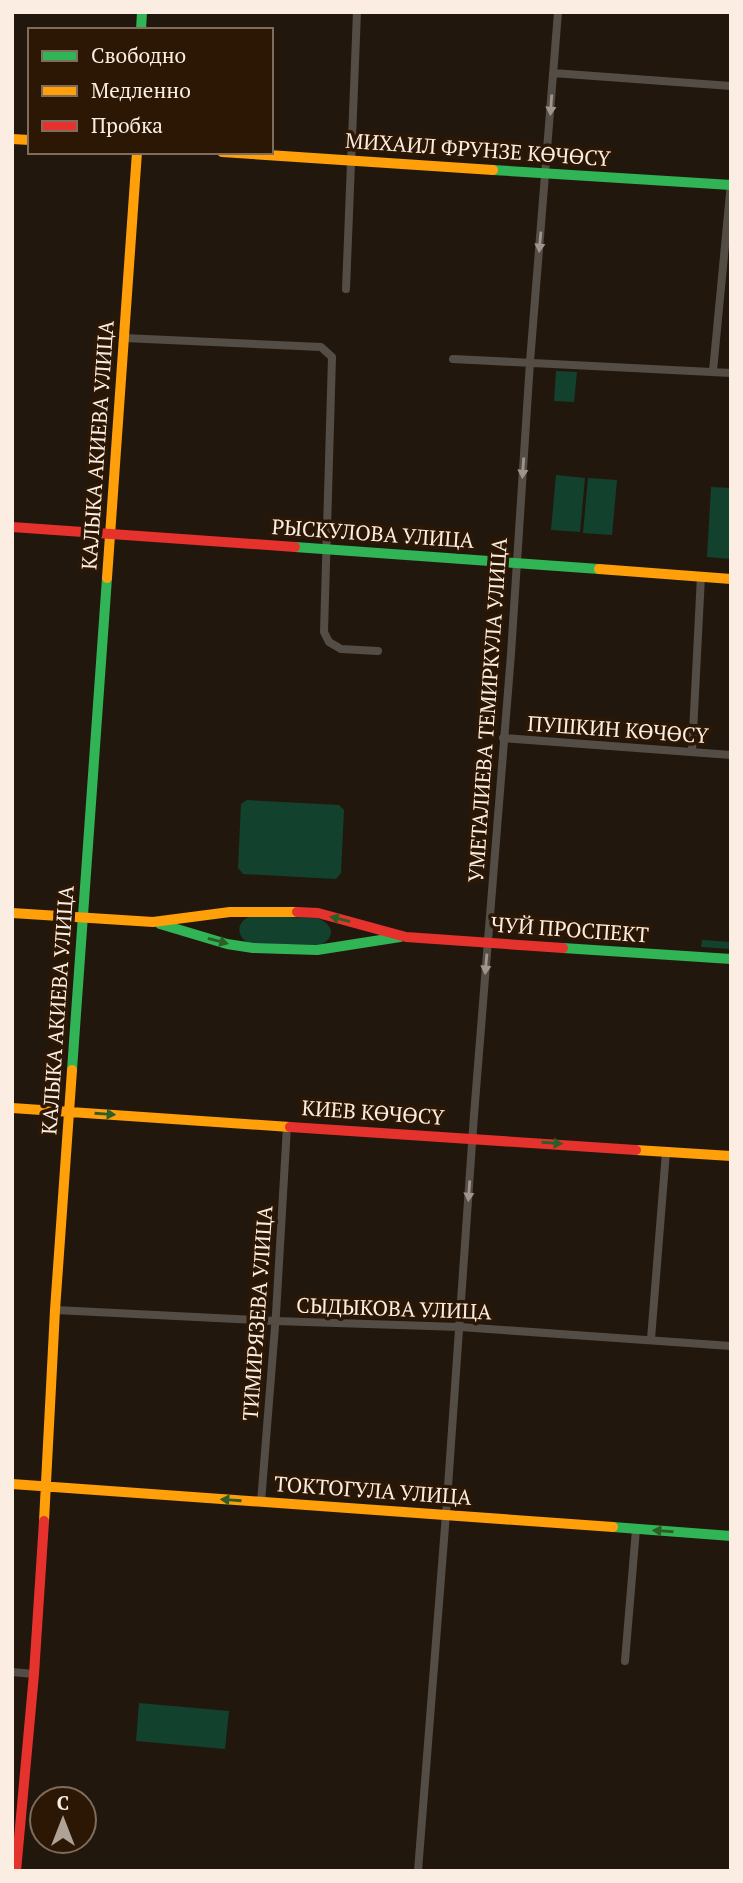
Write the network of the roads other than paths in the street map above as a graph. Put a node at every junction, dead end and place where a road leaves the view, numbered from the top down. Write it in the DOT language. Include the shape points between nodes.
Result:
graph roads {
  1 [pos="357,12"];
  2 [pos="558,12"];
  3 [pos="553,73"];
  4 [pos="731,86"];
  5 [pos="137,154"];
  6 [pos="254,154"];
  7 [pos="351,160"];
  8 [pos="545,173"];
  9 [pos="731,184"];
  10 [pos="346,289"];
  11 [pos="124,338"];
  12 [pos="453,359"];
  13 [pos="530,362"];
  14 [pos="713,371"];
  15 [pos="731,373"];
  16 [pos="12,527"];
  17 [pos="110,534"];
  18 [pos="326,548"];
  19 [pos="516,563"];
  20 [pos="701,576"];
  21 [pos="731,579"];
  22 [pos="378,652"];
  23 [pos="503,738"];
  24 [pos="692,752"];
  25 [pos="731,755"];
  26 [pos="12,913"];
  27 [pos="82,917"];
  28 [pos="153,922"];
  29 [pos="406,937"];
  30 [pos="488,942"];
  31 [pos="731,959"];
  32 [pos="12,1108"];
  33 [pos="69,1112"];
  34 [pos="287,1126"];
  35 [pos="473,1138"];
  36 [pos="666,1152"];
  37 [pos="731,1156"];
  38 [pos="55,1310"];
  39 [pos="275,1321"];
  40 [pos="460,1326"];
  41 [pos="651,1339"];
  42 [pos="731,1346"];
  43 [pos="12,1484"];
  44 [pos="46,1486"];
  45 [pos="261,1502"];
  46 [pos="446,1515"];
  47 [pos="636,1529"];
  48 [pos="731,1536"];
  49 [pos="625,1661"];
  50 [pos="12,1672"];
  51 [pos="34,1674"];
  52 [pos="16,1871"];
  53 [pos="418,1871"];
  1 -- 7 [label="street"];
  2 -- 3 [label="street, УМЕТАЛИЕВА ТЕМИРКУЛА УЛИЦА"];
  3 -- 4 [label="street"];
  3 -- 8 [label="street, УМЕТАЛИЕВА ТЕМИРКУЛА УЛИЦА, one-way"];
  5 -- 11 [label="main road, КАЛЫКА АКИЕВА УЛИЦА"];
  6 -- 7 [label="main road, МИХАИЛ ФРУНЗЕ КӨЧӨСҮ"];
  7 -- 8 [label="main road, МИХАИЛ ФРУНЗЕ КӨЧӨСҮ"];
  7 -- 10 [label="street"];
  8 -- 9 [label="main road, МИХАИЛ ФРУНЗЕ КӨЧӨСҮ"];
  8 -- 13 [label="street, УМЕТАЛИЕВА ТЕМИРКУЛА УЛИЦА, one-way"];
  9 -- 14 [label="street"];
  11 -- 17 [label="main road, КАЛЫКА АКИЕВА УЛИЦА"];
  11 -- 18 [label="street" via="321,347 332,357"];
  12 -- 13 [label="street"];
  13 -- 14 [label="street"];
  13 -- 19 [label="street, УМЕТАЛИЕВА ТЕМИРКУЛА УЛИЦА, one-way"];
  14 -- 15 [label="street"];
  16 -- 17 [label="main road, РЫСКУЛОВА УЛИЦА"];
  17 -- 18 [label="main road, РЫСКУЛОВА УЛИЦА"];
  17 -- 27 [label="main road, КАЛЫКА АКИЕВА УЛИЦА"];
  18 -- 19 [label="main road, РЫСКУЛОВА УЛИЦА"];
  18 -- 22 [label="street" via="324,632 329,642 341,649"];
  19 -- 20 [label="main road, РЫСКУЛОВА УЛИЦА"];
  19 -- 23 [label="street, УМЕТАЛИЕВА ТЕМИРКУЛА УЛИЦА"];
  20 -- 21 [label="main road, РЫСКУЛОВА УЛИЦА"];
  20 -- 24 [label="street"];
  23 -- 24 [label="street, ПУШКИН КӨЧӨСҮ"];
  23 -- 30 [label="street, УМЕТАЛИЕВА ТЕМИРКУЛА УЛИЦА"];
  24 -- 25 [label="street, ПУШКИН КӨЧӨСҮ"];
  26 -- 27 [label="main road, ЧУЙ ПРОСПЕКТ"];
  27 -- 28 [label="main road, ЧУЙ ПРОСПЕКТ"];
  27 -- 33 [label="main road, КАЛЫКА АКИЕВА УЛИЦА"];
  29 -- 28 [label="main road, ЧУЙ ПРОСПЕКТ, one-way" via="311,913 230,912"];
  28 -- 29 [label="main road, ЧУЙ ПРОСПЕКТ, one-way" via="253,948 317,950"];
  29 -- 30 [label="main road, ЧУЙ ПРОСПЕКТ"];
  30 -- 31 [label="main road, ЧУЙ ПРОСПЕКТ"];
  30 -- 35 [label="street, УМЕТАЛИЕВА ТЕМИРКУЛА УЛИЦА, one-way"];
  32 -- 33 [label="main road, КИЕВ КӨЧӨСҮ"];
  33 -- 34 [label="main road, КИЕВ КӨЧӨСҮ, one-way"];
  33 -- 38 [label="main road, КАЛЫКА АКИЕВА УЛИЦА"];
  34 -- 35 [label="main road, КИЕВ КӨЧӨСҮ"];
  34 -- 39 [label="street, ТИМИРЯЗЕВА УЛИЦА"];
  35 -- 36 [label="main road, КИЕВ КӨЧӨСҮ, one-way"];
  35 -- 40 [label="street, УМЕТАЛИЕВА ТЕМИРКУЛА УЛИЦА, one-way"];
  36 -- 37 [label="main road, КИЕВ КӨЧӨСҮ"];
  36 -- 41 [label="street"];
  38 -- 39 [label="street, СЫДЫКОВА УЛИЦА"];
  38 -- 44 [label="main road, КАЛЫКА АКИЕВА УЛИЦА"];
  39 -- 40 [label="street, СЫДЫКОВА УЛИЦА"];
  39 -- 45 [label="street, ТИМИРЯЗЕВА УЛИЦА"];
  40 -- 41 [label="street, СЫДЫКОВА УЛИЦА"];
  40 -- 46 [label="street, УМЕТАЛИЕВА ТЕМИРКУЛА УЛИЦА"];
  41 -- 42 [label="street, СЫДЫКОВА УЛИЦА"];
  43 -- 44 [label="main road, ТОКТОГУЛА УЛИЦА"];
  45 -- 44 [label="main road, ТОКТОГУЛА УЛИЦА, one-way"];
  44 -- 51 [label="main road, КАЛЫКА АКИЕВА УЛИЦА"];
  45 -- 46 [label="main road, ТОКТОГУЛА УЛИЦА"];
  46 -- 47 [label="main road, ТОКТОГУЛА УЛИЦА"];
  46 -- 53 [label="street, УМЕТАЛИЕВА ТЕМИРКУЛА УЛИЦА"];
  48 -- 47 [label="main road, ТОКТОГУЛА УЛИЦА, one-way"];
  47 -- 49 [label="street"];
  50 -- 51 [label="street"];
  51 -- 52 [label="main road, КАЛЫКА АКИЕВА УЛИЦА"];
}
